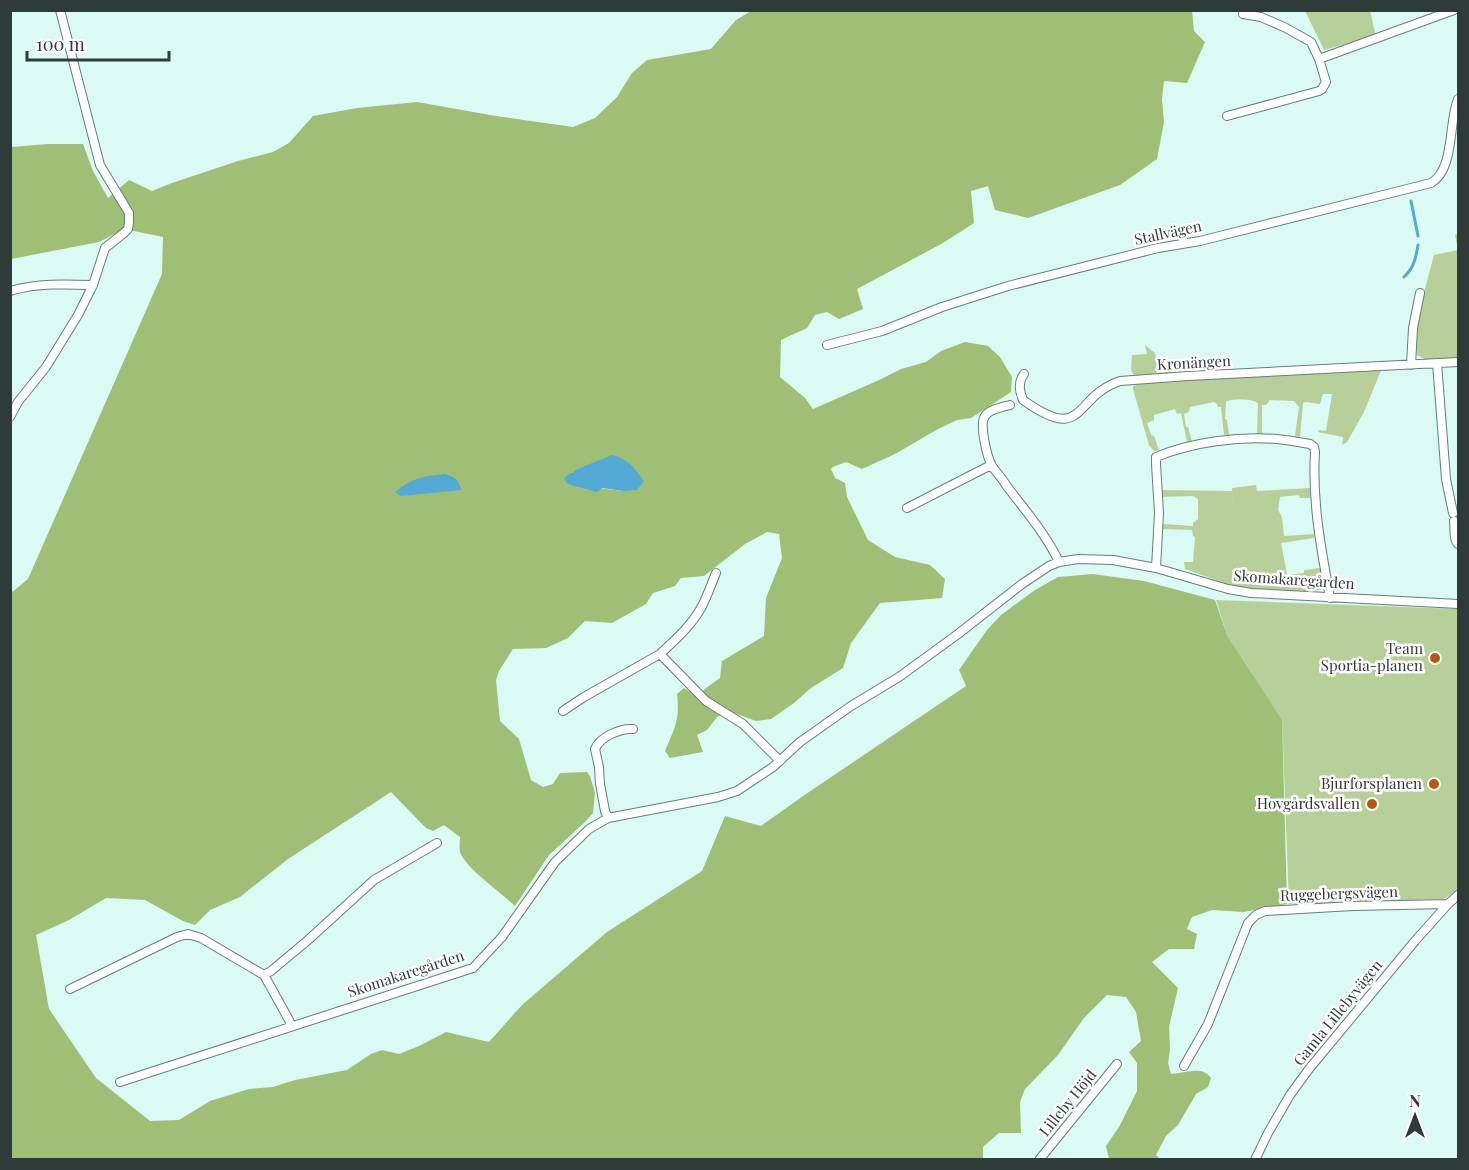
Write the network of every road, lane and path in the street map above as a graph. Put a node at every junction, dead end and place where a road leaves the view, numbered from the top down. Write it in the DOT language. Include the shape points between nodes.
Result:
graph roads {
  1 [pos="60,10"];
  2 [pos="1454,10"];
  3 [pos="1243,14"];
  4 [pos="1319,58"];
  5 [pos="1458,99"];
  6 [pos="1227,116"];
  7 [pos="93,285"];
  8 [pos="10,291"];
  9 [pos="1420,293"];
  10 [pos="827,345"];
  11 [pos="1458,362"];
  12 [pos="1437,363"];
  13 [pos="1412,365"];
  14 [pos="1024,374"];
  15 [pos="1010,405"];
  16 [pos="10,417"];
  17 [pos="991,465"];
  18 [pos="907,508"];
  19 [pos="1458,544"];
  20 [pos="1059,562"];
  21 [pos="1156,568"];
  22 [pos="716,573"];
  23 [pos="1330,598"];
  24 [pos="1458,604"];
  25 [pos="660,654"];
  26 [pos="563,711"];
  27 [pos="633,729"];
  28 [pos="780,761"];
  29 [pos="608,818"];
  30 [pos="436,843"];
  31 [pos="1458,896"];
  32 [pos="1448,904"];
  33 [pos="264,975"];
  34 [pos="70,989"];
  35 [pos="291,1026"];
  36 [pos="1117,1064"];
  37 [pos="1184,1066"];
  38 [pos="120,1082"];
  39 [pos="1040,1160"];
  40 [pos="1255,1160"];
  1 -- 7 [label="street" via="100,165 130,217 128,229 102,253"];
  2 -- 4 [label="street"];
  3 -- 4 [label="street" via="1262,17 1311,42"];
  4 -- 6 [label="street" via="1326,82 1319,91"];
  5 -- 10 [label="street, Stallvägen" via="1446,163 1431,183 1008,286 882,331"];
  7 -- 8 [label="street" via="46,285"];
  7 -- 16 [label="street" via="46,368"];
  9 -- 13 [label="street"];
  11 -- 12 [label="street, Kronängen"];
  12 -- 13 [label="street, Kronängen"];
  12 -- 19 [label="street" via="1446,479"];
  13 -- 14 [label="street, Kronängen" via="1120,381 1103,389 1066,420 1048,416 1023,400 1019,386"];
  15 -- 17 [label="street" via="983,418"];
  17 -- 18 [label="street"];
  17 -- 20 [label="street"];
  20 -- 21 [label="street, Skomakaregården" via="1113,560"];
  20 -- 28 [label="street, Skomakaregården" via="1022,584 899,677 800,742"];
  21 -- 23 [label="street, Skomakaregården" via="1251,593"];
  21 -- 23 [label="street" via="1156,457 1200,444 1238,439 1310,444 1315,452 1317,526"];
  22 -- 25 [label="street" via="696,616"];
  23 -- 24 [label="street, Skomakaregården"];
  25 -- 26 [label="street"];
  25 -- 28 [label="street" via="706,701 742,724"];
  27 -- 29 [label="street" via="625,728 607,737 595,749"];
  28 -- 29 [label="street, Skomakaregården" via="730,794"];
  29 -- 35 [label="street, Skomakaregården" via="589,829 555,862 502,937 473,968"];
  30 -- 33 [label="street" via="374,880"];
  31 -- 32 [label="street, Gamla Lillebyvägen"];
  32 -- 37 [label="street, Ruggebergsvägen" via="1265,911 1256,915 1248,924 1208,1024"];
  32 -- 40 [label="street, Gamla Lillebyvägen" via="1294,1088"];
  33 -- 34 [label="street" via="188,934"];
  33 -- 35 [label="street"];
  35 -- 38 [label="street, Skomakaregården"];
  36 -- 39 [label="street, Lilleby Höjd"];
}
